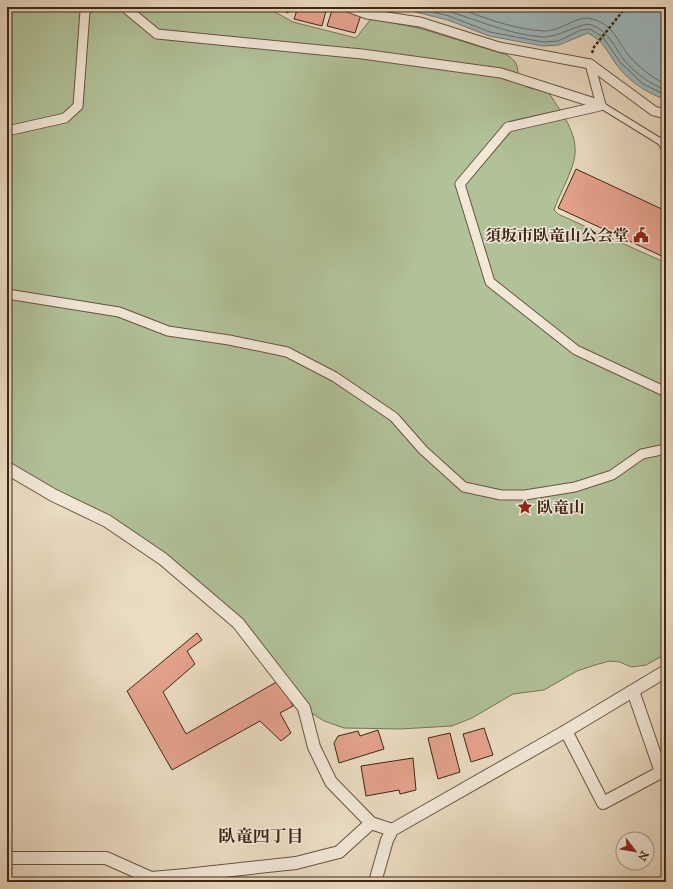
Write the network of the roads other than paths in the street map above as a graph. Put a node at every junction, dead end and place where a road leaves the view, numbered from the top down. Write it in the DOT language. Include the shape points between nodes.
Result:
graph roads {
  1 [pos="90,7"];
  2 [pos="127,7"];
  3 [pos="348,7"];
  4 [pos="590,64"];
  5 [pos="601,106"];
  6 [pos="666,114"];
  7 [pos="7,131"];
  8 [pos="663,143"];
  9 [pos="666,151"];
  10 [pos="7,294"];
  11 [pos="666,392"];
  12 [pos="666,449"];
  13 [pos="7,468"];
  14 [pos="663,675"];
  15 [pos="633,691"];
  16 [pos="566,731"];
  17 [pos="371,822"];
  18 [pos="392,830"];
  19 [pos="7,858"];
  20 [pos="375,882"];
  1 -- 7 [label="street" via="85,11 78,106 65,118"];
  2 -- 5 [label="street" via="157,34 362,54 501,72"];
  3 -- 4 [label="street" via="367,14 420,22 499,47"];
  4 -- 5 [label="street"];
  4 -- 6 [label="street" via="654,111"];
  5 -- 8 [label="lane"];
  5 -- 11 [label="street" via="508,127 460,184 490,282 576,350"];
  8 -- 9 [label="lane"];
  10 -- 12 [label="street" via="119,312 168,331 287,352 335,377 394,417 423,450 464,487 501,495 525,495 575,487 612,475 642,454"];
  13 -- 17 [label="street" via="53,495 107,521 164,559 238,623 304,708 314,747 331,782"];
  14 -- 15 [label="street"];
  15 -- 16 [label="street"];
  15 -- 16 [label="street" via="661,772 603,802"];
  16 -- 18 [label="street"];
  17 -- 18 [label="street"];
  17 -- 19 [label="street" via="338,852 296,863 186,875 151,878 106,858"];
  18 -- 20 [label="street"];
}
